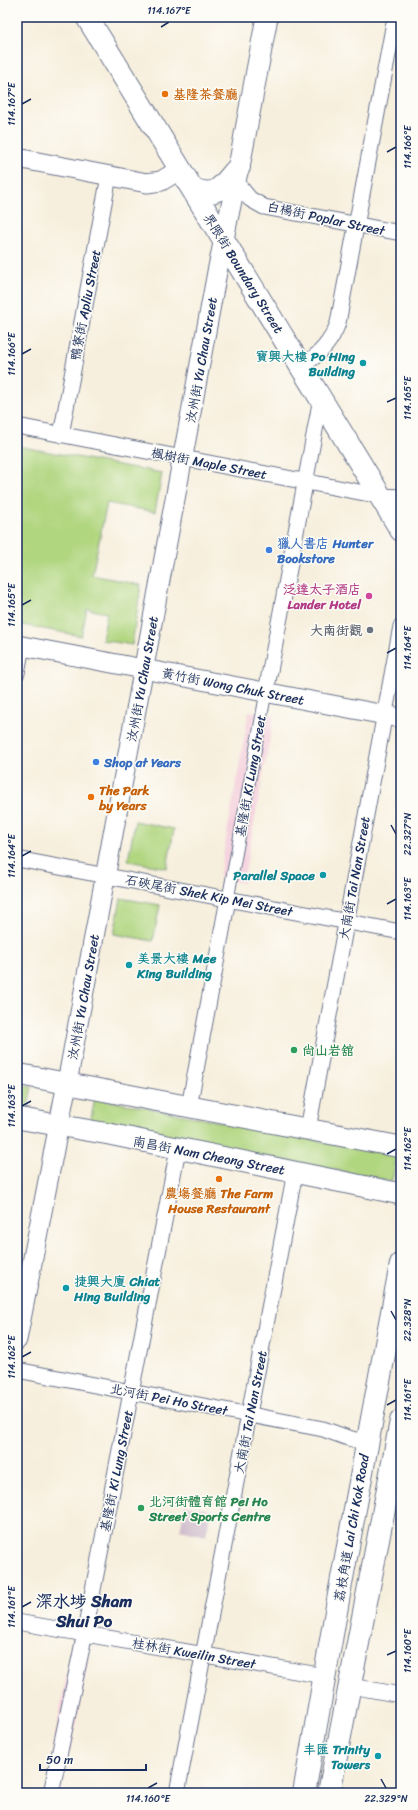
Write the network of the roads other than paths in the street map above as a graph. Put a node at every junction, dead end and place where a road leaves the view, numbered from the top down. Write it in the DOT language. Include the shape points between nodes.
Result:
graph roads {
  1 [pos="267,17"];
  2 [pos="395,17"];
  3 [pos="91,20"];
  4 [pos="17,158"];
  5 [pos="180,170"];
  6 [pos="237,174"];
  7 [pos="109,176"];
  8 [pos="192,189"];
  9 [pos="357,225"];
  10 [pos="401,233"];
  11 [pos="224,240"];
  12 [pos="301,366"];
  13 [pos="321,398"];
  14 [pos="17,426"];
  15 [pos="61,435"];
  16 [pos="183,458"];
  17 [pos="305,481"];
  18 [pos="391,496"];
  19 [pos="401,530"];
  20 [pos="401,626"];
  21 [pos="20,646"];
  22 [pos="144,669"];
  23 [pos="17,673"];
  24 [pos="266,692"];
  25 [pos="393,716"];
  26 [pos="17,858"];
  27 [pos="106,876"];
  28 [pos="228,899"];
  29 [pos="346,921"];
  30 [pos="401,932"];
  31 [pos="17,1074"];
  32 [pos="67,1083"];
  33 [pos="189,1107"];
  34 [pos="17,1118"];
  35 [pos="58,1126"];
  36 [pos="308,1129"];
  37 [pos="401,1147"];
  38 [pos="178,1148"];
  39 [pos="295,1172"];
  40 [pos="401,1194"];
  41 [pos="401,1264"];
  42 [pos="17,1340"];
  43 [pos="17,1370"];
  44 [pos="132,1391"];
  45 [pos="249,1415"];
  46 [pos="401,1421"];
  47 [pos="367,1443"];
  48 [pos="399,1448"];
  49 [pos="17,1622"];
  50 [pos="84,1633"];
  51 [pos="204,1655"];
  52 [pos="324,1676"];
  53 [pos="350,1686"];
  54 [pos="401,1695"];
  55 [pos="52,1793"];
  56 [pos="177,1793"];
  57 [pos="304,1793"];
  58 [pos="329,1793"];
  1 -- 6 [label="main road, 汝州街 Yu Chau Street"];
  2 -- 9 [label="street"];
  3 -- 5 [label="main road, 界限街 Boundary Street"];
  4 -- 7 [label="street"];
  5 -- 7 [label="street" via="152,183"];
  5 -- 8 [label="main road, 界限街 Boundary Street"];
  6 -- 8 [label="main road" via="218,190 207,193"];
  6 -- 9 [label="street, 白楊街 Poplar Street" via="250,199 264,207"];
  6 -- 11 [label="street, 汝州街 Yu Chau Street"];
  7 -- 15 [label="street, 鴨寮街 Apliu Street"];
  8 -- 11 [label="main road, 界限街 Boundary Street"];
  9 -- 10 [label="street, 白楊街 Poplar Street"];
  9 -- 12 [label="street" via="335,332 324,349"];
  11 -- 12 [label="main road, 界限街 Boundary Street"];
  11 -- 16 [label="street, 汝州街 Yu Chau Street"];
  12 -- 13 [label="main road, 界限街 Boundary Street"];
  13 -- 17 [label="street, 基隆街 Ki Lung Street"];
  13 -- 18 [label="main road, 界限街 Boundary Street"];
  14 -- 15 [label="street, 楓樹街 Maple Street"];
  15 -- 16 [label="street, 楓樹街 Maple Street"];
  16 -- 17 [label="street, 楓樹街 Maple Street"];
  16 -- 22 [label="street, 汝州街 Yu Chau Street"];
  17 -- 18 [label="street, 楓樹街 Maple Street"];
  17 -- 24 [label="street, 基隆街 Ki Lung Street"];
  18 -- 19 [label="main road, 界限街 Boundary Street"];
  20 -- 25 [label="street, 大南街 Tai Nan Street"];
  21 -- 22 [label="street, 黃竹街 Wong Chuk Street"];
  21 -- 23 [label="street"];
  22 -- 24 [label="street, 黃竹街 Wong Chuk Street"];
  22 -- 27 [label="street, 汝州街 Yu Chau Street"];
  24 -- 25 [label="street, 黃竹街 Wong Chuk Street"];
  24 -- 28 [label="street, 基隆街 Ki Lung Street"];
  25 -- 29 [label="street, 大南街 Tai Nan Street"];
  26 -- 27 [label="street, 石硤尾街 Shek Kip Mei Street"];
  27 -- 28 [label="street, 石硤尾街 Shek Kip Mei Street"];
  27 -- 32 [label="street, 汝州街 Yu Chau Street"];
  28 -- 29 [label="street, 石硤尾街 Shek Kip Mei Street"];
  28 -- 33 [label="street, 基隆街 Ki Lung Street"];
  29 -- 30 [label="street, 石硤尾街 Shek Kip Mei Street"];
  29 -- 36 [label="street, 大南街 Tai Nan Street"];
  31 -- 32 [label="main road"];
  32 -- 33 [label="main road"];
  32 -- 35 [label="street, 汝州街 Yu Chau Street"];
  33 -- 36 [label="main road"];
  34 -- 35 [label="main road, 南昌街 Nam Cheong Street"];
  35 -- 38 [label="main road, 南昌街 Nam Cheong Street"];
  35 -- 42 [label="street, 汝州街 Yu Chau Street"];
  36 -- 37 [label="main road"];
  38 -- 39 [label="main road, 南昌街 Nam Cheong Street"];
  38 -- 44 [label="street, 基隆街 Ki Lung Street"];
  39 -- 40 [label="main road, 南昌街 Nam Cheong Street"];
  39 -- 45 [label="street, 大南街 Tai Nan Street"];
  41 -- 47 [label="main road, 荔枝角道 Lai Chi Kok Road"];
  43 -- 44 [label="street, 北河街 Pei Ho Street"];
  44 -- 45 [label="street, 北河街 Pei Ho Street"];
  44 -- 50 [label="street, 基隆街 Ki Lung Street"];
  45 -- 47 [label="street, 北河街 Pei Ho Street" via="323,1429"];
  45 -- 51 [label="street, 大南街 Tai Nan Street"];
  46 -- 48 [label="main road"];
  47 -- 52 [label="main road, 荔枝角道 Lai Chi Kok Road"];
  48 -- 53 [label="main road"];
  49 -- 50 [label="street, 桂林街 Kweilin Street"];
  50 -- 51 [label="street, 桂林街 Kweilin Street"];
  50 -- 55 [label="street, 基隆街 Ki Lung Street"];
  51 -- 52 [label="street, 桂林街 Kweilin Street"];
  51 -- 56 [label="street, 大南街 Tai Nan Street"];
  52 -- 57 [label="main road, 荔枝角道 Lai Chi Kok Road"];
  53 -- 54 [label="street"];
  53 -- 58 [label="main road"];
}
